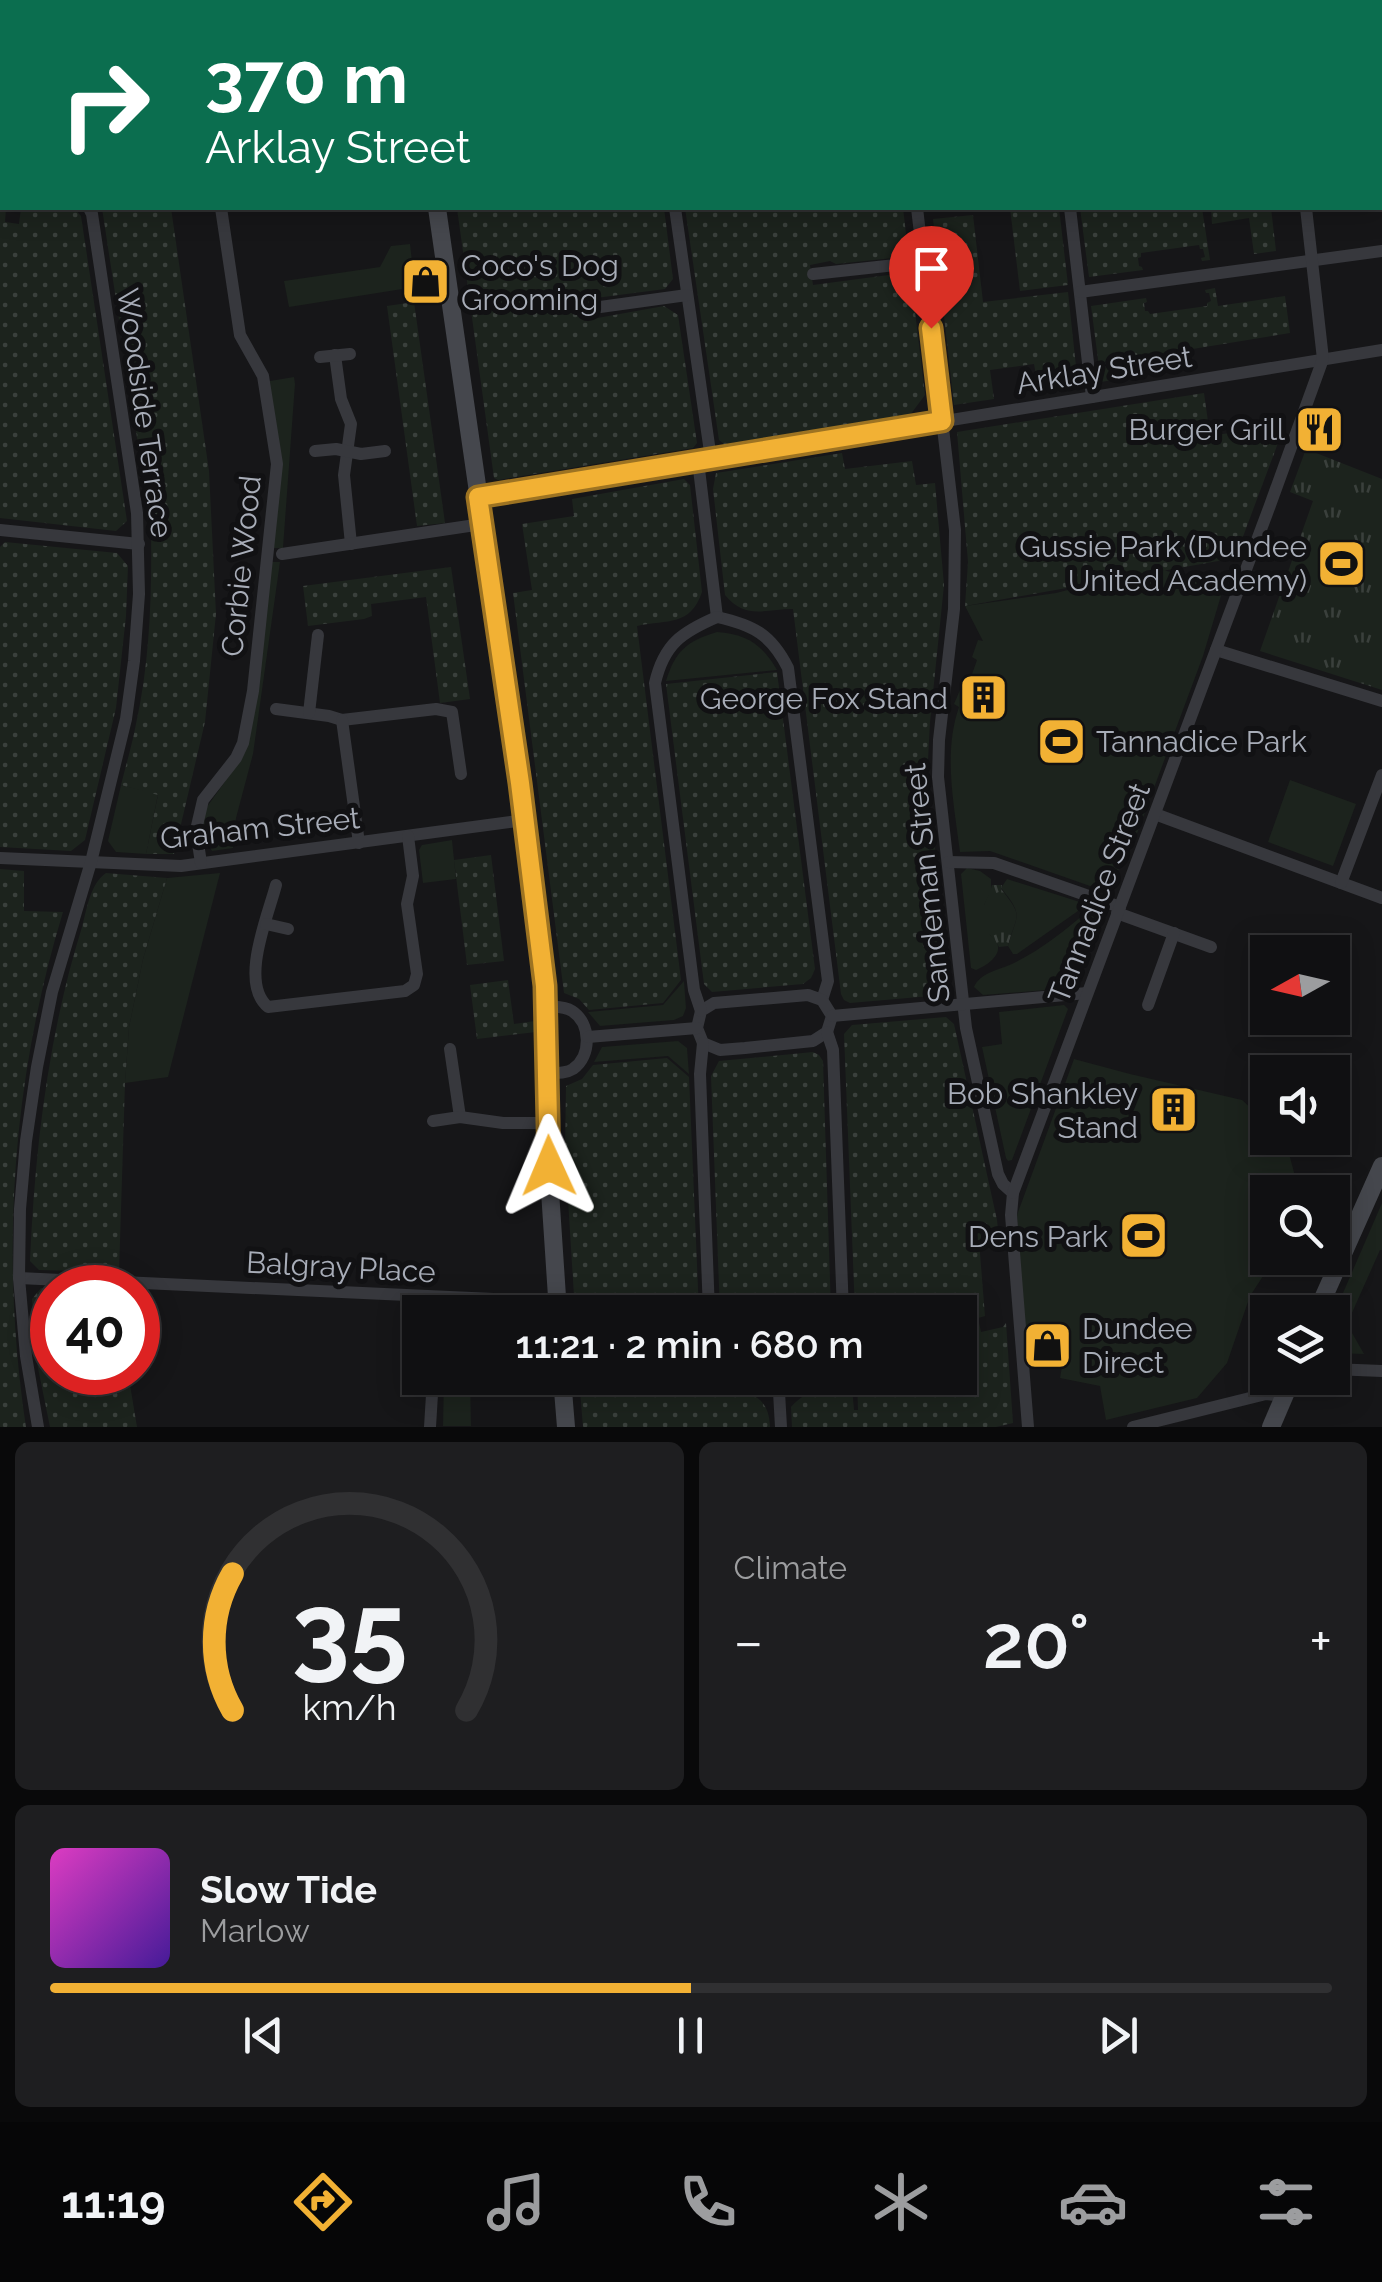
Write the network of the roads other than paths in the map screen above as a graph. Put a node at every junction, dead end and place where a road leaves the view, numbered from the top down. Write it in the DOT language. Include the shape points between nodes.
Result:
graph roads {
  1 [pos="90,210"];
  2 [pos="222,210"];
  3 [pos="437,210"];
  4 [pos="675,210"];
  5 [pos="917,210"];
  6 [pos="1070,210"];
  7 [pos="1306,210"];
  8 [pos="1382,251"];
  9 [pos="1312,260"];
  10 [pos="923,262"];
  11 [pos="813,274"];
  12 [pos="1080,292"];
  13 [pos="687,295"];
  14 [pos="593,308"];
  15 [pos="1382,350"];
  16 [pos="335,355"];
  17 [pos="1322,360"];
  18 [pos="1092,397"];
  19 [pos="942,421"];
  20 [pos="315,451"];
  21 [pos="348,451"];
  22 [pos="385,451"];
  23 [pos="705,460"];
  24 [pos="478,497"];
  25 [pos="482,524"];
  26 [pos="0,530"];
  27 [pos="139,544"];
  28 [pos="351,544"];
  29 [pos="282,554"];
  30 [pos="717,617"];
  31 [pos="318,635"];
  32 [pos="1216,650"];
  33 [pos="1382,701"];
  34 [pos="276,709"];
  35 [pos="309,713"];
  36 [pos="342,720"];
  37 [pos="461,774"];
  38 [pos="1382,774"];
  39 [pos="1154,814"];
  40 [pos="525,820"];
  41 [pos="408,836"];
  42 [pos="359,842"];
  43 [pos="0,858"];
  44 [pos="91,862"];
  45 [pos="948,862"];
  46 [pos="200,864"];
  47 [pos="1341,883"];
  48 [pos="276,884"];
  49 [pos="1382,898"];
  50 [pos="1118,910"];
  51 [pos="266,924"];
  52 [pos="288,929"];
  53 [pos="1174,933"];
  54 [pos="1211,947"];
  55 [pos="1088,994"];
  56 [pos="822,1000"];
  57 [pos="964,1004"];
  58 [pos="1148,1005"];
  59 [pos="547,1006"];
  60 [pos="701,1011"];
  61 [pos="832,1016"];
  62 [pos="697,1028"];
  63 [pos="827,1032"];
  64 [pos="588,1037"];
  65 [pos="703,1043"];
  66 [pos="450,1049"];
  67 [pos="548,1073"];
  68 [pos="460,1117"];
  69 [pos="432,1120"];
  70 [pos="548,1123"];
  71 [pos="1382,1166"];
  72 [pos="1013,1192"];
  73 [pos="19,1278"];
  74 [pos="30,1279"];
  75 [pos="160,1284"];
  76 [pos="414,1295"];
  77 [pos="556,1295"];
  78 [pos="709,1295"];
  79 [pos="842,1295"];
  80 [pos="1325,1295"];
  81 [pos="1350,1370"];
  82 [pos="1382,1371"];
  83 [pos="432,1395"];
  84 [pos="563,1395"];
  85 [pos="780,1395"];
  86 [pos="1285,1396"];
  87 [pos="38,1427"];
  88 [pos="430,1427"];
  89 [pos="566,1427"];
  90 [pos="780,1427"];
  91 [pos="1028,1427"];
  92 [pos="1132,1427"];
  93 [pos="1272,1427"];
  1 -- 27 [label="street, Woodside Terrace"];
  2 -- 46 [label="street, Corbie Wood" via="240,335 263,376 277,464 243,744 203,800 196,830"];
  3 -- 24 [label="street"];
  4 -- 13 [label="street"];
  5 -- 10 [label="street, Sandeman Street"];
  6 -- 12 [label="street"];
  7 -- 9 [label="street, Tannadice Street"];
  8 -- 9 [label="street"];
  9 -- 12 [label="street"];
  9 -- 17 [label="street, Tannadice Street"];
  10 -- 11 [label="street"];
  10 -- 19 [label="street, Sandeman Street"];
  12 -- 18 [label="street"];
  13 -- 14 [label="street"];
  13 -- 23 [label="street"];
  15 -- 17 [label="street, Arklay Street"];
  16 -- 21 [label="street" via="351,424"];
  17 -- 18 [label="street, Arklay Street"];
  17 -- 32 [label="street, Tannadice Street"];
  18 -- 19 [label="street, Arklay Street"];
  19 -- 23 [label="street, Arklay Street"];
  19 -- 45 [label="street, Sandeman Street" via="954,530 954,609 938,778"];
  20 -- 21 [label="street"];
  21 -- 22 [label="street"];
  21 -- 28 [label="street"];
  23 -- 24 [label="street, Arklay Street"];
  23 -- 30 [label="street"];
  24 -- 25 [label="street"];
  25 -- 28 [label="street"];
  25 -- 40 [label="street"];
  26 -- 27 [label="street"];
  27 -- 44 [label="street, Woodside Terrace" via="126,719"];
  28 -- 29 [label="street"];
  30 -- 56 [label="street" via="761,632 788,668 828,981"];
  30 -- 60 [label="street" via="675,641 656,682"];
  31 -- 35 [label="street"];
  32 -- 33 [label="street"];
  32 -- 39 [label="street, Tannadice Street"];
  34 -- 35 [label="street"];
  35 -- 36 [label="street"];
  36 -- 37 [label="street" via="452,712"];
  36 -- 42 [label="street"];
  38 -- 47 [label="street"];
  39 -- 47 [label="street"];
  39 -- 50 [label="street, Tannadice Street"];
  40 -- 41 [label="street, Graham Street"];
  40 -- 59 [label="street"];
  41 -- 42 [label="street, Graham Street"];
  41 -- 51 [label="street" via="413,876 407,904 418,974 405,991 268,1008 257,992 256,961"];
  42 -- 46 [label="street, Graham Street"];
  43 -- 44 [label="street, Graham Street"];
  44 -- 46 [label="street, Graham Street"];
  44 -- 73 [label="street, Woodside Terrace" via="37,1067 24,1158"];
  45 -- 50 [label="street" via="994,863"];
  45 -- 57 [label="street, Sandeman Street"];
  47 -- 49 [label="street"];
  48 -- 51 [label="street"];
  50 -- 53 [label="street"];
  50 -- 55 [label="street, Tannadice Street"];
  51 -- 52 [label="street"];
  53 -- 54 [label="street"];
  53 -- 58 [label="street"];
  55 -- 57 [label="street"];
  55 -- 72 [label="street, Tannadice Street"];
  56 -- 60 [label="street" via="808,995 714,1003"];
  56 -- 61 [label="street"];
  57 -- 61 [label="street"];
  57 -- 72 [label="street, Sandeman Street" via="998,1174"];
  59 -- 64 [label="street" via="573,1011"];
  59 -- 67 [label="street"];
  60 -- 62 [label="street"];
  61 -- 63 [label="street"];
  62 -- 64 [label="street"];
  62 -- 65 [label="street"];
  63 -- 65 [label="street" via="813,1041 745,1048"];
  63 -- 79 [label="street"];
  64 -- 67 [label="street" via="574,1068"];
  65 -- 78 [label="street"];
  66 -- 68 [label="street"];
  67 -- 70 [label="street"];
  68 -- 69 [label="street"];
  68 -- 70 [label="street"];
  70 -- 77 [label="street"];
  71 -- 80 [label="street"];
  72 -- 91 [label="street, Sandeman Street"];
  73 -- 74 [label="street"];
  73 -- 87 [label="street, Woodside Terrace"];
  75 -- 76 [label="street, Balgray Place"];
  81 -- 82 [label="street"];
  83 -- 88 [label="street"];
  84 -- 89 [label="street"];
  85 -- 90 [label="street"];
  86 -- 92 [label="street" via="1266,1394"];
  86 -- 93 [label="street"];
}
